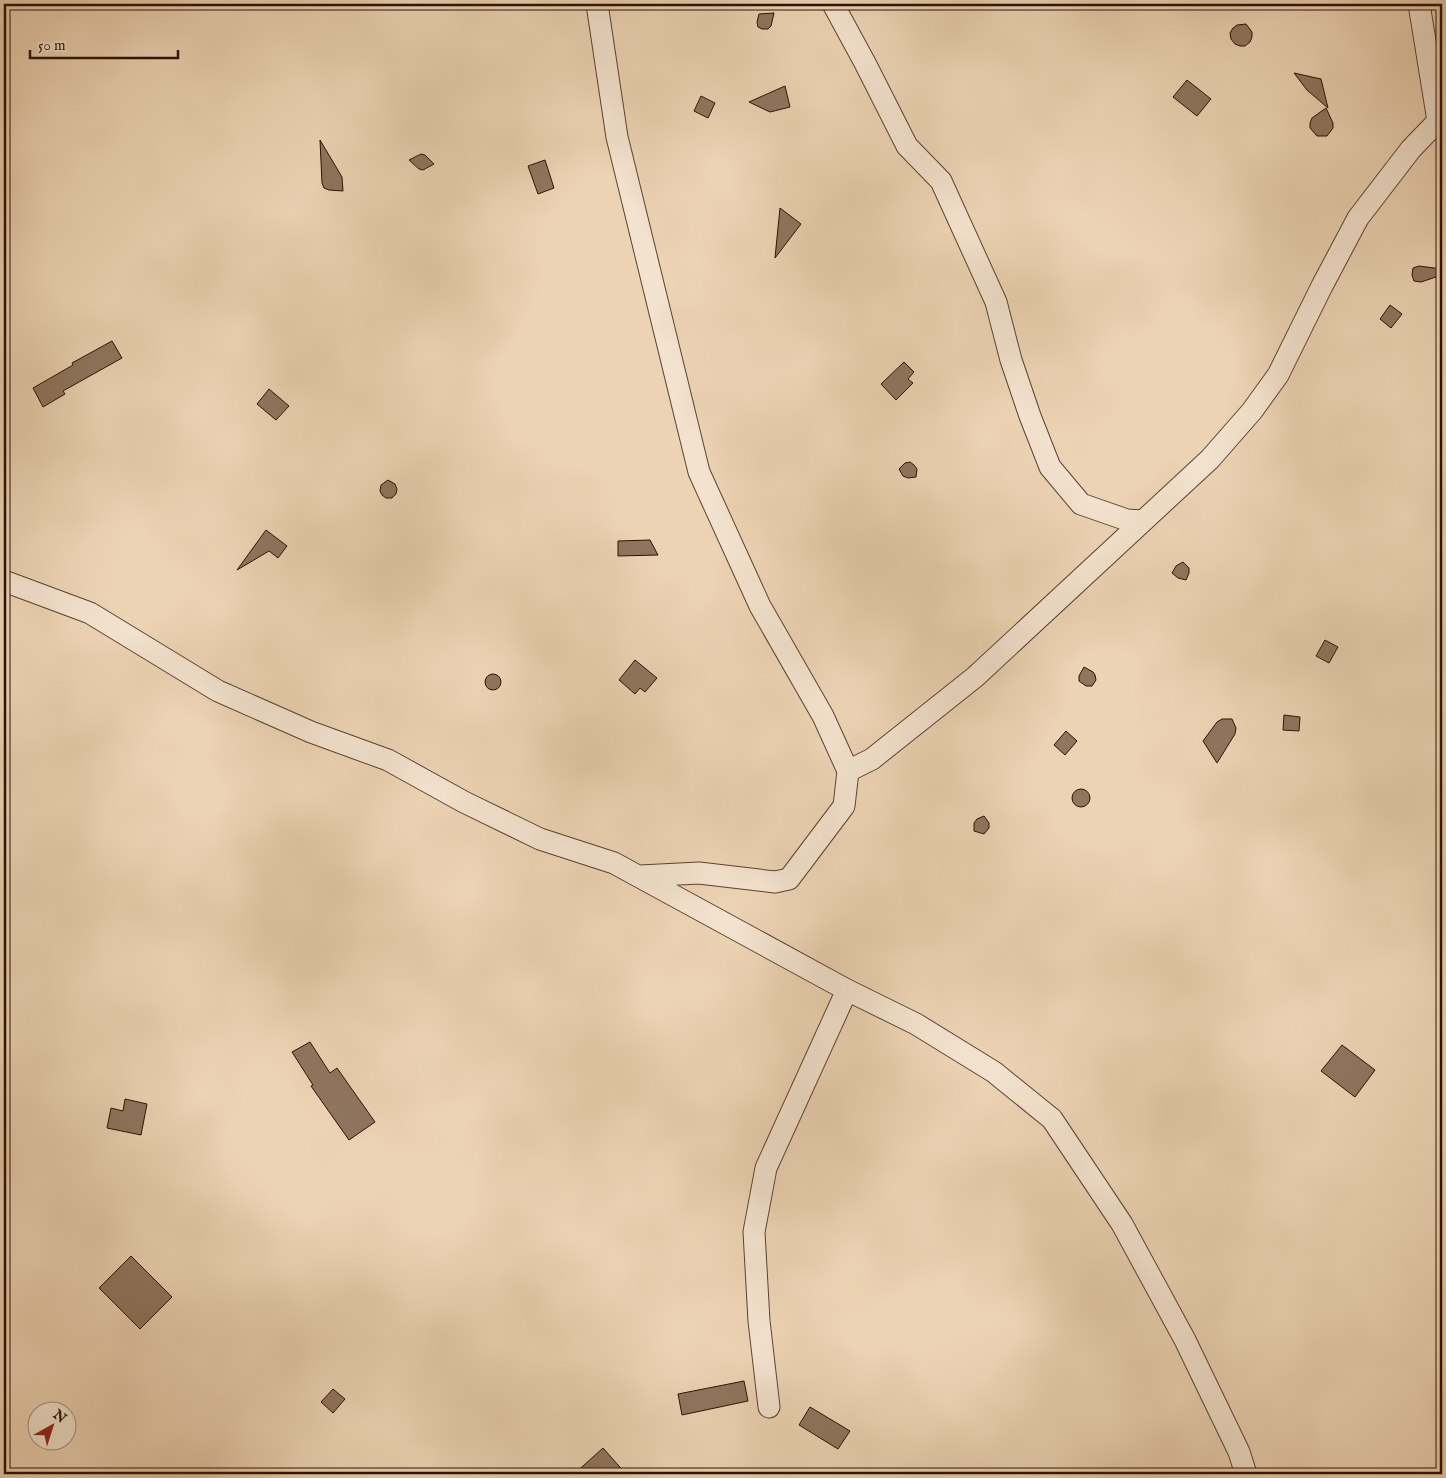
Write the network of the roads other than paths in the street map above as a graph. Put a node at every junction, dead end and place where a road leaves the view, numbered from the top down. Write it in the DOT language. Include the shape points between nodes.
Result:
graph roads {
  1 [pos="597,4"];
  2 [pos="833,4"];
  3 [pos="1419,4"];
  4 [pos="1440,123"];
  5 [pos="1143,521"];
  6 [pos="4,582"];
  7 [pos="848,771"];
  8 [pos="639,876"];
  9 [pos="847,990"];
  10 [pos="769,1407"];
  11 [pos="1246,1474"];
  1 -- 7 [label="street" via="617,137 699,472 760,606 823,716"];
  2 -- 5 [label="street" via="907,146 941,181 996,302 1011,360 1050,467 1081,504 1127,520"];
  3 -- 4 [label="street"];
  4 -- 5 [label="street" via="1411,150 1358,218 1278,375 1252,411 1210,458"];
  5 -- 7 [label="street" via="975,678 872,759"];
  6 -- 8 [label="street" via="90,613 218,691 311,732 388,760 540,839 614,863"];
  7 -- 8 [label="street" via="844,806 789,879 775,882 699,873"];
  8 -- 9 [label="street"];
  9 -- 10 [label="street" via="766,1168 754,1232 759,1321"];
  9 -- 11 [label="street" via="916,1024 994,1072 1052,1119 1122,1224 1185,1340 1239,1452"];
}
